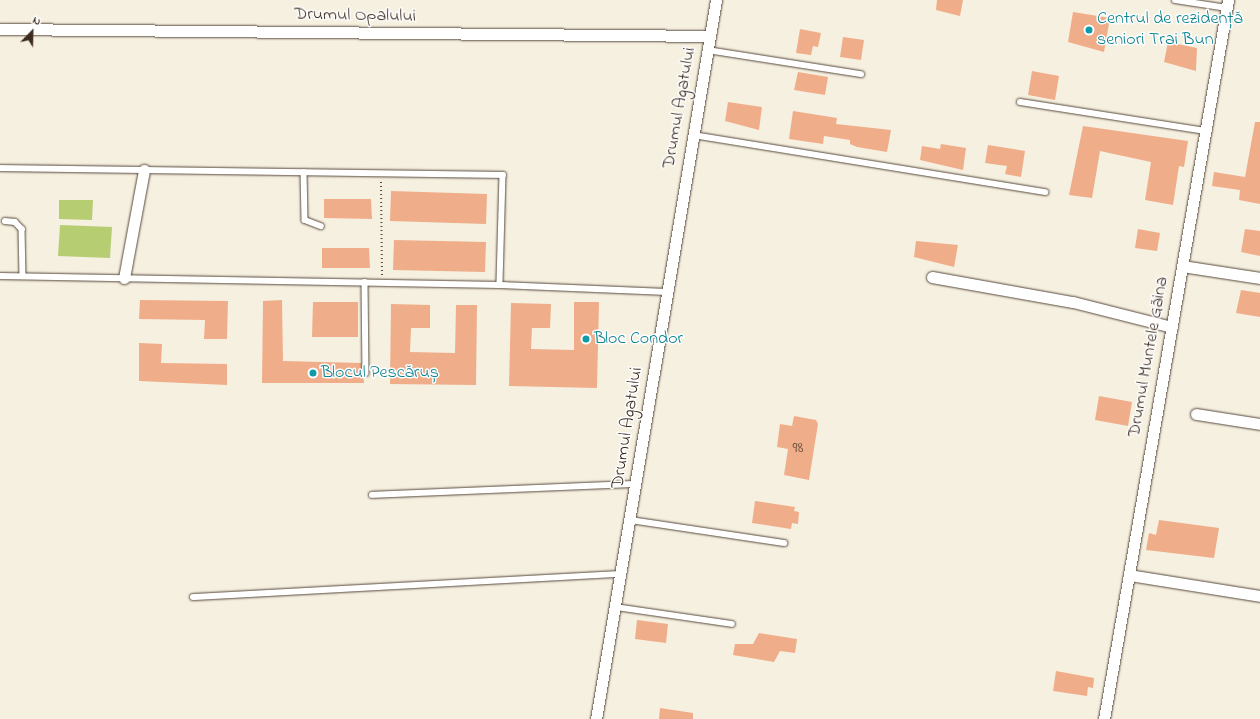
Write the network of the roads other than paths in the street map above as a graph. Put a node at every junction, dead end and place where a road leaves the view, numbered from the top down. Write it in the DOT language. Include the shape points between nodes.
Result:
graph roads {
  1 [pos="716,0"];
  2 [pos="1176,0"];
  3 [pos="1228,4"];
  4 [pos="0,29"];
  5 [pos="710,36"];
  6 [pos="707,50"];
  7 [pos="861,74"];
  8 [pos="1020,102"];
  9 [pos="1206,131"];
  10 [pos="693,134"];
  11 [pos="0,168"];
  12 [pos="144,170"];
  13 [pos="304,172"];
  14 [pos="1045,192"];
  15 [pos="5,221"];
  16 [pos="321,226"];
  17 [pos="1182,266"];
  18 [pos="0,276"];
  19 [pos="23,276"];
  20 [pos="932,277"];
  21 [pos="124,278"];
  22 [pos="1260,278"];
  23 [pos="365,282"];
  24 [pos="500,285"];
  25 [pos="667,292"];
  26 [pos="1172,327"];
  27 [pos="366,373"];
  28 [pos="1196,414"];
  29 [pos="1260,424"];
  30 [pos="636,484"];
  31 [pos="372,495"];
  32 [pos="630,520"];
  33 [pos="784,543"];
  34 [pos="622,574"];
  35 [pos="1129,575"];
  36 [pos="1260,596"];
  37 [pos="194,597"];
  38 [pos="616,607"];
  39 [pos="732,624"];
  40 [pos="596,719"];
  41 [pos="1104,719"];
  1 -- 5 [label="street, Drumul Agatului"];
  2 -- 3 [label="lane"];
  3 -- 9 [label="street, Drumul Muntele Găina"];
  4 -- 5 [label="street, Drumul Opalului"];
  5 -- 6 [label="street, Drumul Agatului"];
  6 -- 7 [label="lane"];
  6 -- 10 [label="street, Drumul Agatului"];
  8 -- 9 [label="lane"];
  9 -- 17 [label="street, Drumul Muntele Găina"];
  10 -- 14 [label="lane"];
  10 -- 25 [label="street, Drumul Agatului"];
  11 -- 12 [label="lane"];
  12 -- 13 [label="lane"];
  12 -- 21 [label="street"];
  13 -- 16 [label="lane" via="305,220"];
  13 -- 24 [label="lane" via="503,175"];
  15 -- 19 [label="lane" via="15,222 22,229"];
  17 -- 22 [label="street"];
  17 -- 26 [label="street, Drumul Muntele Găina"];
  18 -- 19 [label="lane"];
  19 -- 21 [label="lane"];
  20 -- 26 [label="street" via="1073,302"];
  21 -- 23 [label="lane"];
  23 -- 24 [label="lane"];
  23 -- 27 [label="lane"];
  24 -- 25 [label="lane"];
  25 -- 30 [label="street, Drumul Agatului"];
  26 -- 35 [label="street, Drumul Muntele Găina"];
  28 -- 29 [label="street"];
  30 -- 31 [label="lane"];
  30 -- 32 [label="street, Drumul Agatului"];
  32 -- 33 [label="lane"];
  32 -- 34 [label="street, Drumul Agatului"];
  34 -- 37 [label="lane"];
  34 -- 38 [label="street, Drumul Agatului"];
  35 -- 36 [label="street"];
  35 -- 41 [label="street, Drumul Muntele Găina"];
  38 -- 39 [label="lane"];
  38 -- 40 [label="street, Drumul Agatului"];
}
